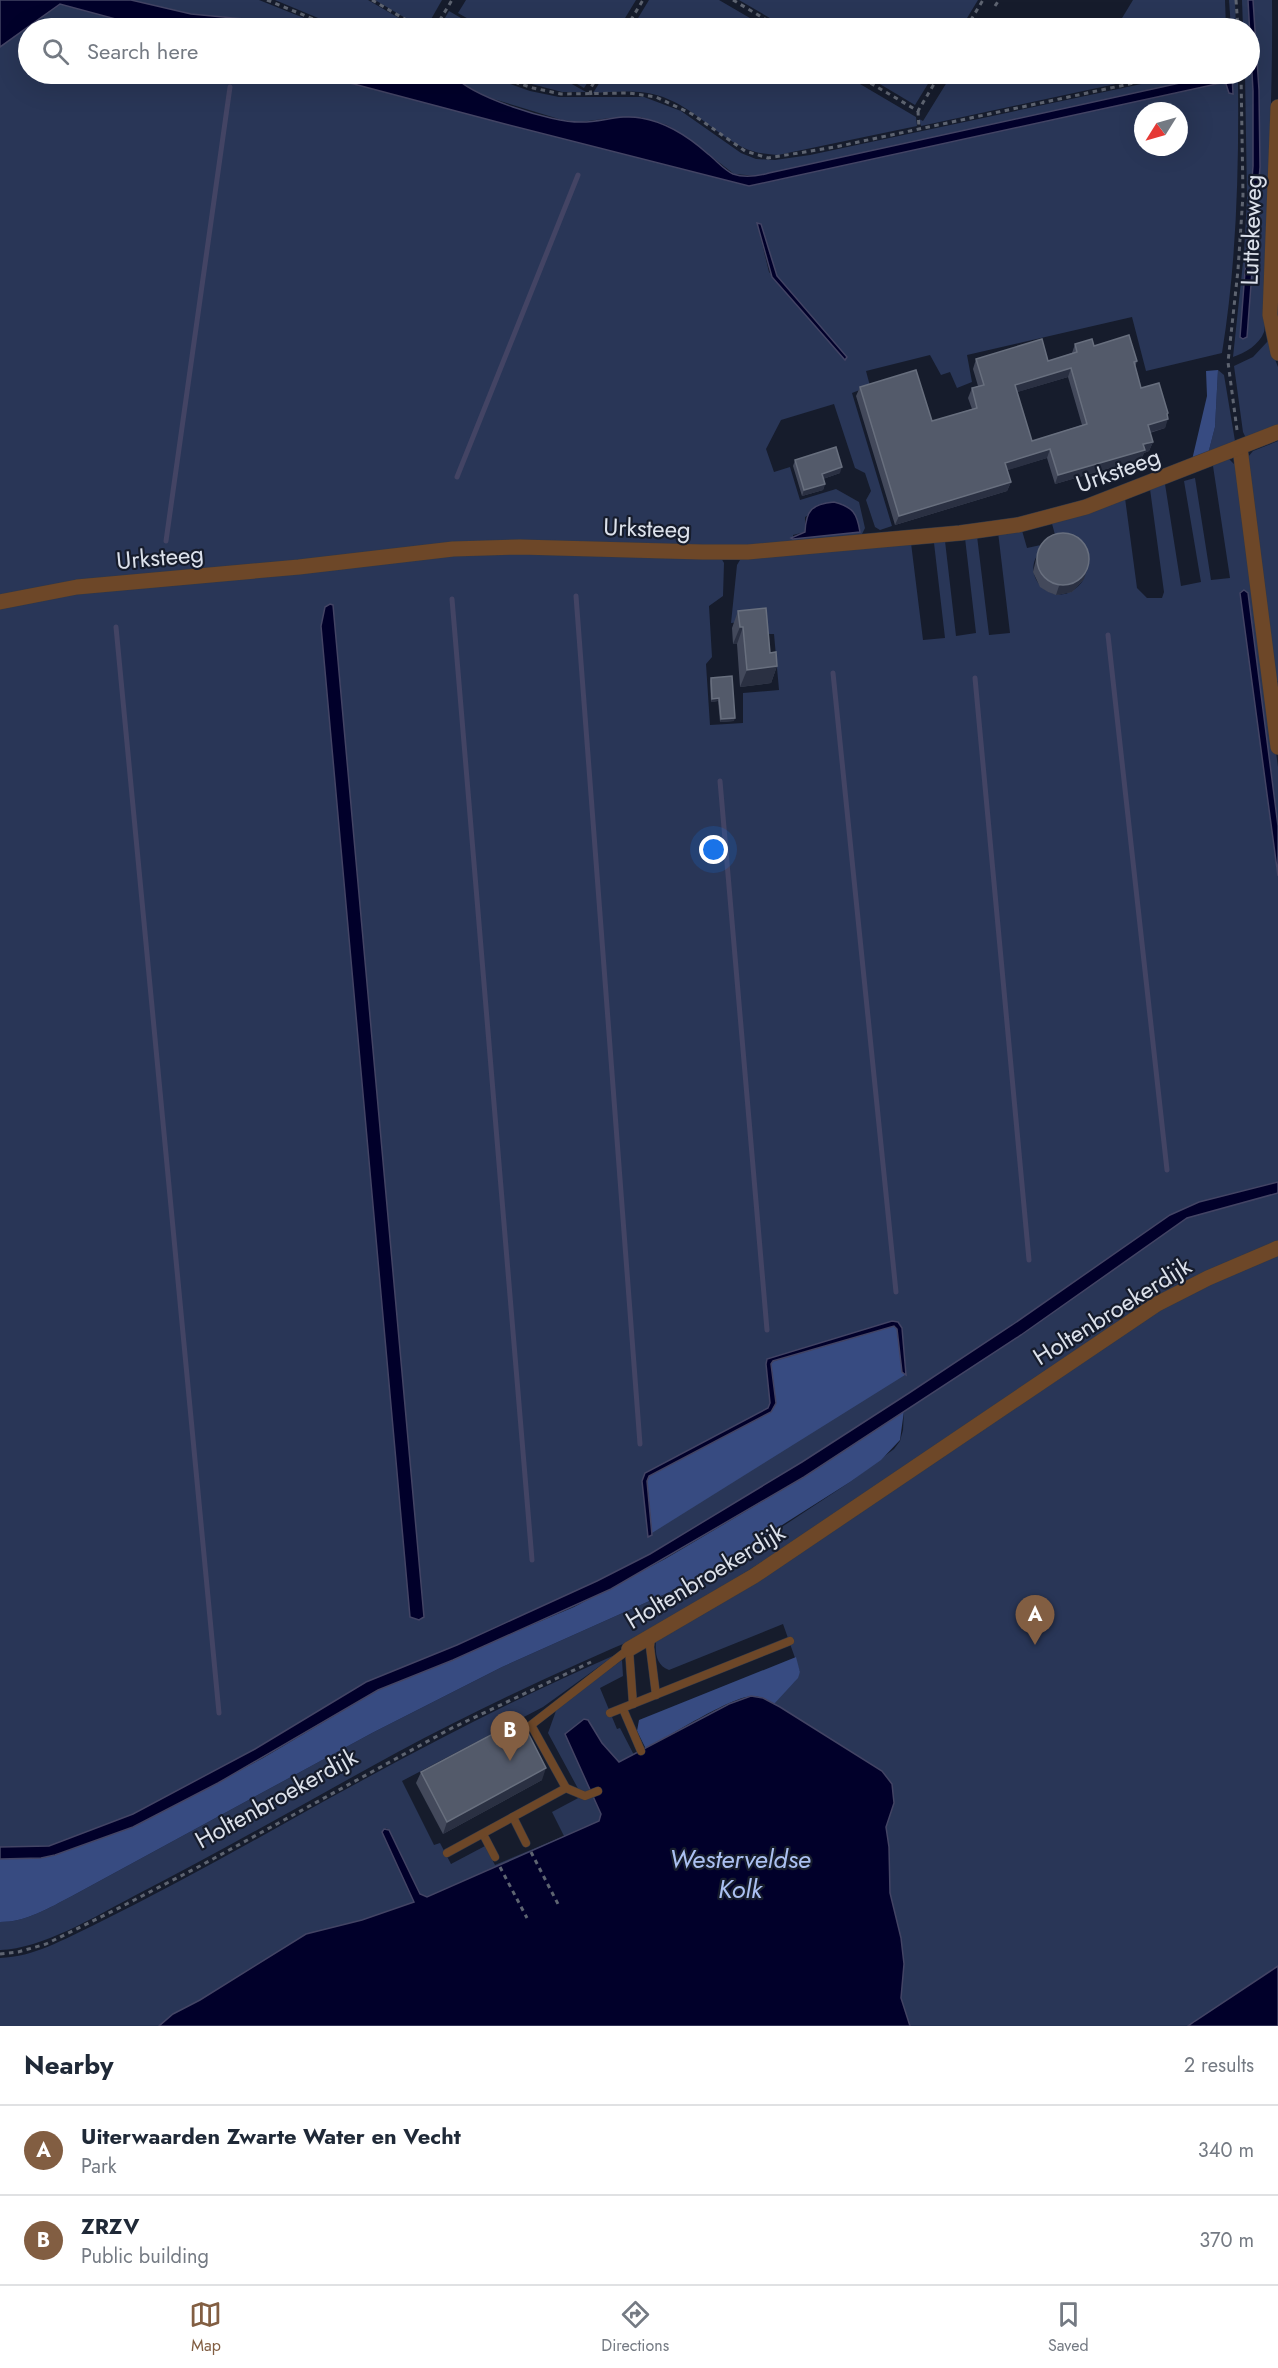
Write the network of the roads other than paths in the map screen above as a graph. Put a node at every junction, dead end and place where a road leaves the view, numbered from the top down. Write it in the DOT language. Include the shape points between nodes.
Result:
graph roads {
  1 [pos="1278,107"];
  2 [pos="1278,353"];
  3 [pos="1278,432"];
  4 [pos="1240,448"];
  5 [pos="0,602"];
  6 [pos="1278,747"];
  7 [pos="1278,1248"];
  8 [pos="651,1636"];
  9 [pos="790,1641"];
  10 [pos="629,1649"];
  11 [pos="656,1695"];
  12 [pos="633,1704"];
  13 [pos="622,1708"];
  14 [pos="610,1713"];
  15 [pos="641,1751"];
  16 [pos="566,1788"];
  17 [pos="598,1791"];
  18 [pos="513,1817"];
  19 [pos="483,1833"];
  20 [pos="526,1843"];
  21 [pos="447,1853"];
  22 [pos="495,1857"];
  1 -- 2 [label="street, Luttekeweg" via="1270,315"];
  3 -- 4 [label="street, Urksteeg"];
  4 -- 5 [label="street, Urksteeg" via="1086,507 1018,525 960,533 740,552 453,549 77,587"];
  4 -- 6 [label="street"];
  7 -- 8 [label="street, Holtenbroekerdijk" via="1157,1304 754,1576"];
  8 -- 10 [label="street, Holtenbroekerdijk"];
  8 -- 11 [label="lane"];
  9 -- 11 [label="lane"];
  10 -- 12 [label="lane"];
  10 -- 16 [label="lane" via="531,1725"];
  11 -- 12 [label="lane"];
  12 -- 13 [label="lane"];
  13 -- 14 [label="lane"];
  13 -- 15 [label="lane"];
  16 -- 17 [label="lane" via="585,1796"];
  16 -- 18 [label="lane"];
  18 -- 19 [label="lane"];
  18 -- 20 [label="lane"];
  19 -- 21 [label="lane"];
  19 -- 22 [label="lane"];
}
